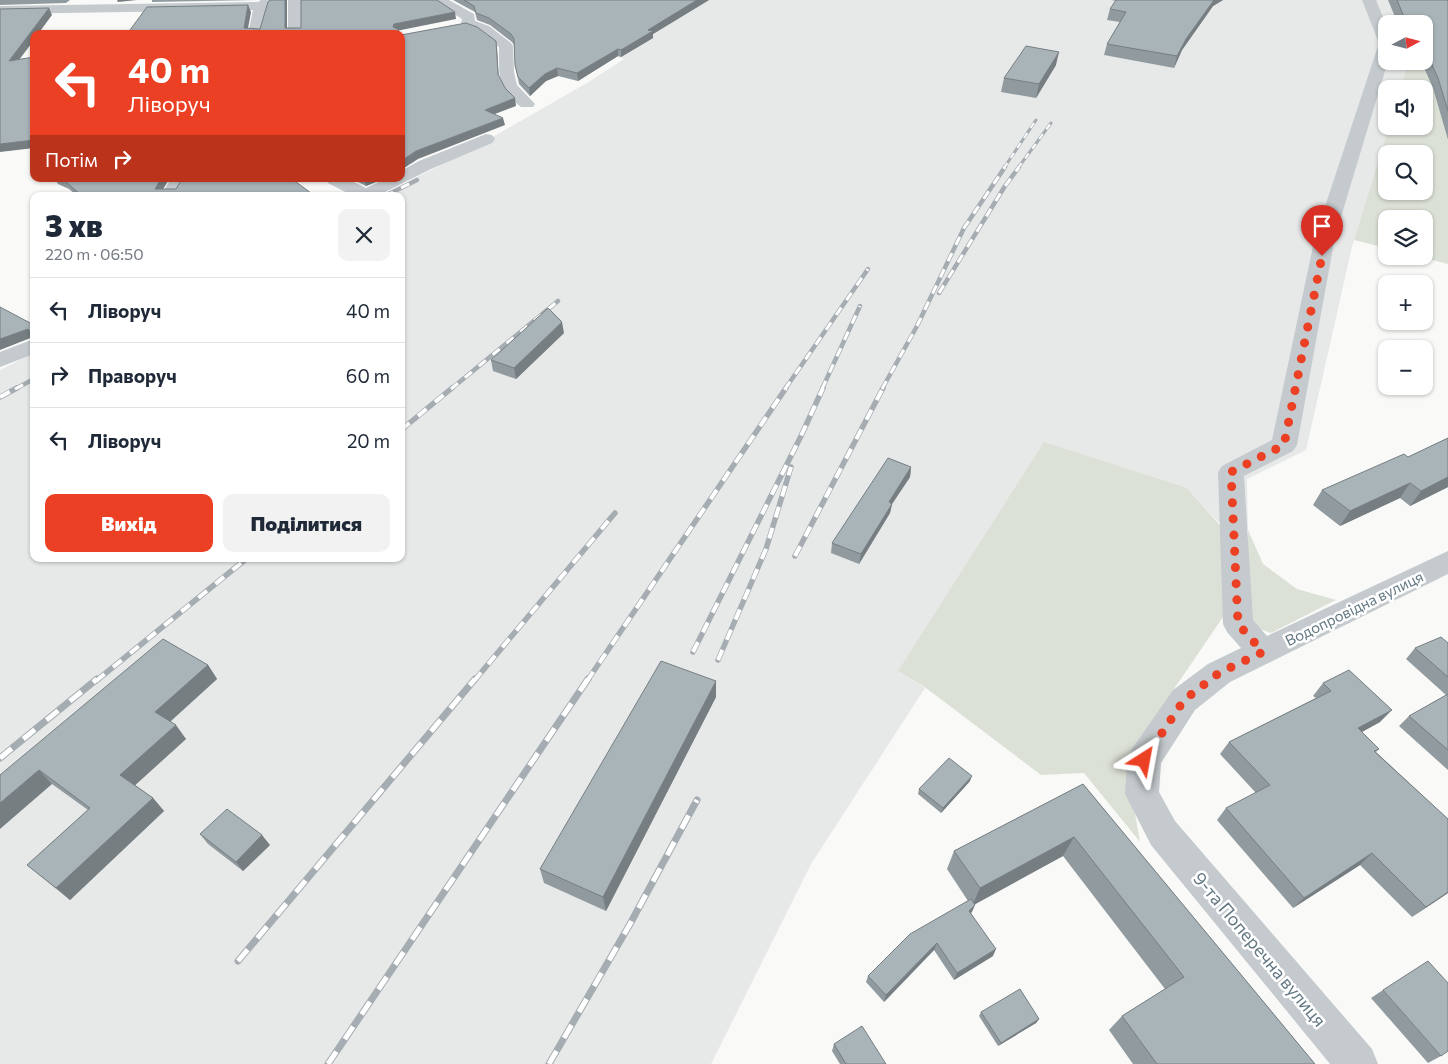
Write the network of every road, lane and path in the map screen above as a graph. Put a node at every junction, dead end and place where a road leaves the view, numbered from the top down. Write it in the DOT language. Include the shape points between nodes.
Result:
graph roads {
  1 [pos="295,0"];
  2 [pos="439,0"];
  3 [pos="1369,0"];
  4 [pos="265,3"];
  5 [pos="0,10"];
  6 [pos="468,23"];
  7 [pos="452,26"];
  8 [pos="255,30"];
  9 [pos="295,30"];
  10 [pos="528,104"];
  11 [pos="486,139"];
  12 [pos="405,176"];
  13 [pos="339,182"];
  14 [pos="394,182"];
  15 [pos="358,192"];
  16 [pos="372,192"];
  17 [pos="30,348"];
  18 [pos="0,360"];
  19 [pos="1448,562"];
  20 [pos="1263,652"];
  21 [pos="1163,833"];
  22 [pos="1358,1064"];
  1 -- 9 [label="street"];
  2 -- 6 [label="street" via="469,17"];
  3 -- 20 [label="street" via="1386,43 1325,237 1284,445 1231,472 1238,624"];
  4 -- 5 [label="street"];
  4 -- 8 [label="street"];
  6 -- 7 [label="street"];
  6 -- 10 [label="street" via="506,46 507,82 517,97"];
  11 -- 12 [label="street"];
  13 -- 15 [label="street"];
  14 -- 16 [label="street"];
  17 -- 18 [label="street"];
  19 -- 20 [label="street, Водопровідна вулиця"];
  20 -- 21 [label="street, Водопровідна вулиця" via="1219,673 1184,700 1144,760 1142,794"];
  21 -- 22 [label="street, 9-та Поперечна вулиця"];
}
